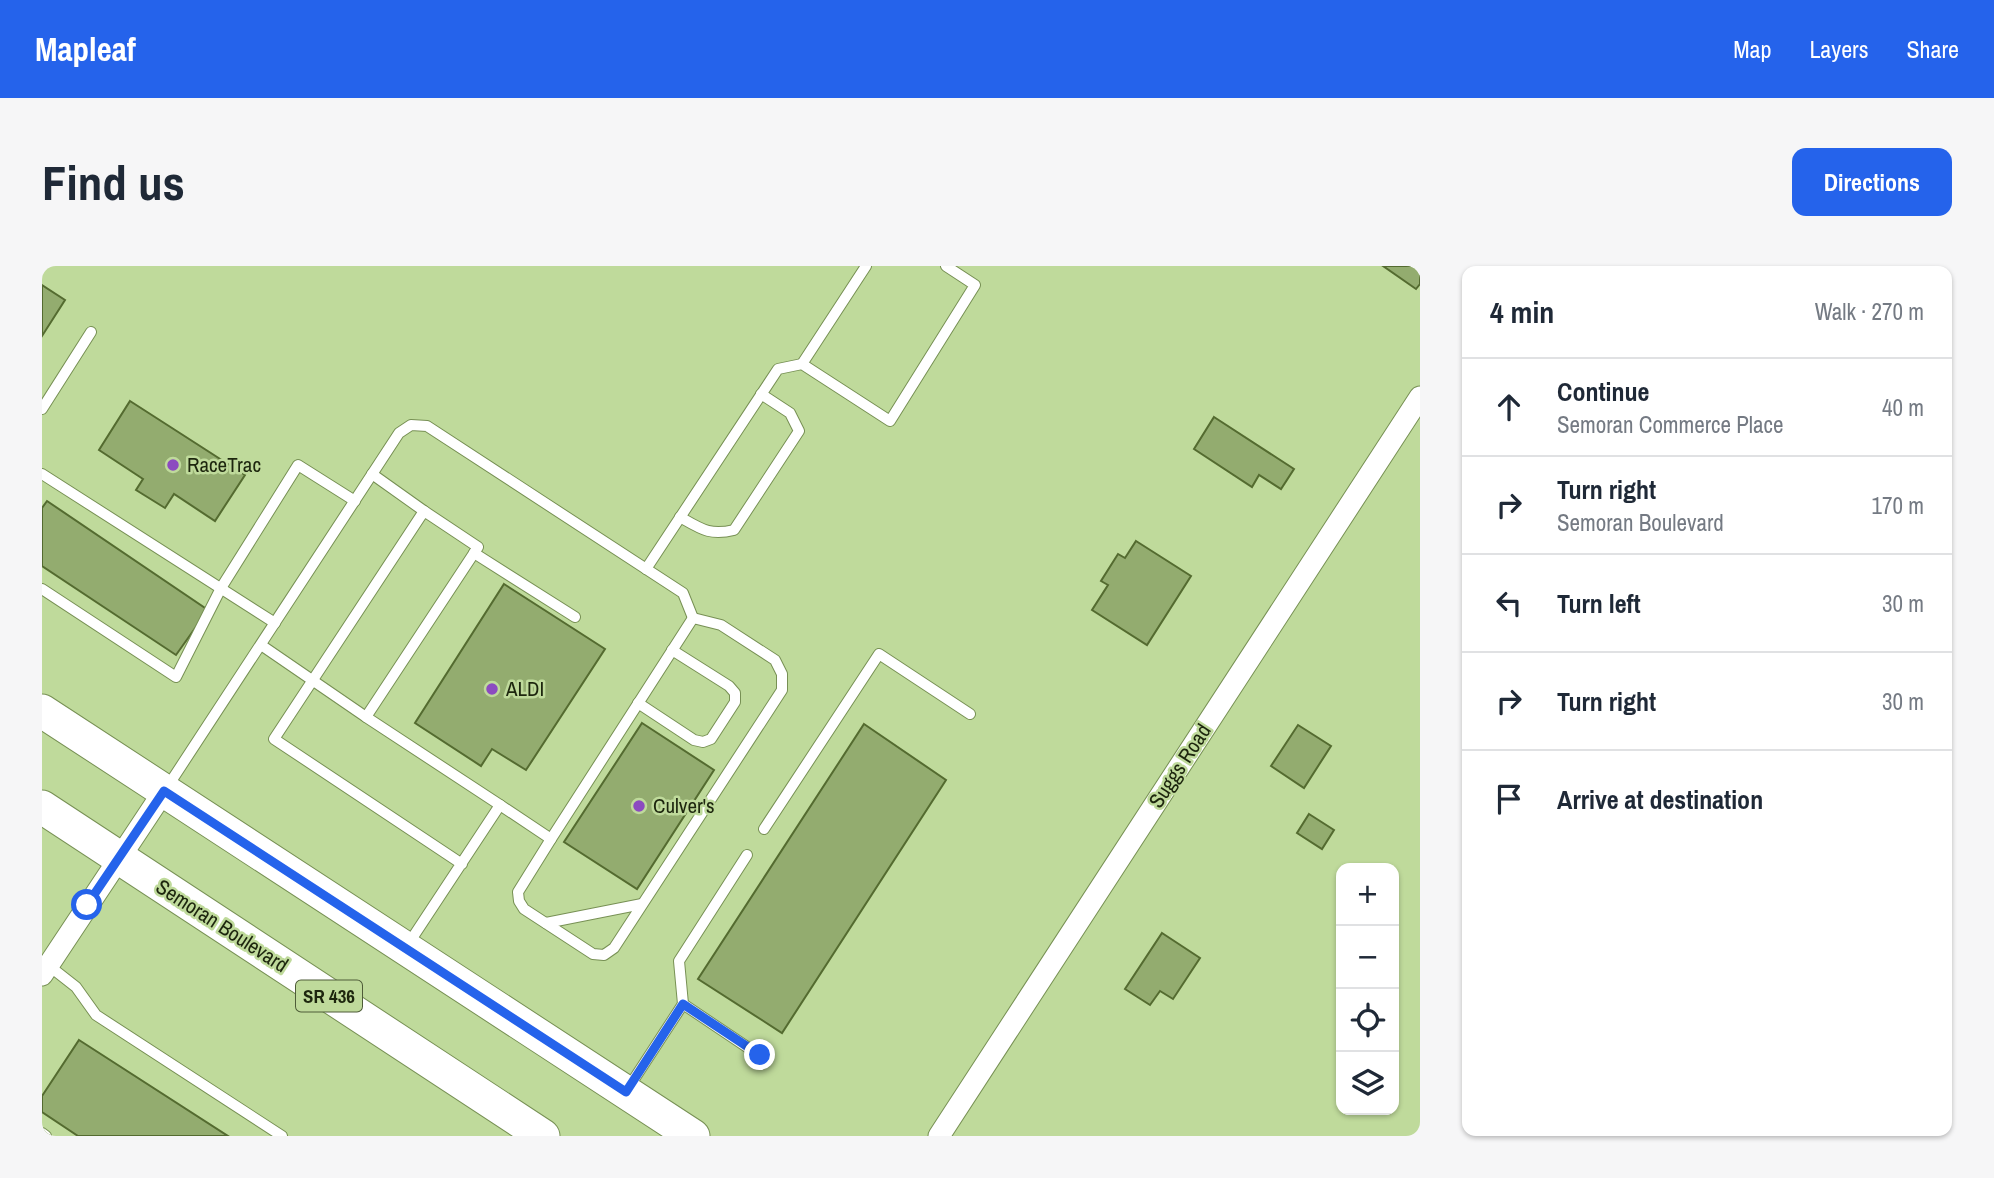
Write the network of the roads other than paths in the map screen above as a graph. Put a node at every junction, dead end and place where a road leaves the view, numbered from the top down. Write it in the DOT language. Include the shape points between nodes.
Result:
graph roads {
  1 [pos="866,266"];
  2 [pos="946,266"];
  3 [pos="91,332"];
  4 [pos="802,364"];
  5 [pos="761,394"];
  6 [pos="1420,397"];
  7 [pos="42,410"];
  8 [pos="42,474"];
  9 [pos="372,474"];
  10 [pos="355,500"];
  11 [pos="424,510"];
  12 [pos="680,516"];
  13 [pos="474,553"];
  14 [pos="646,569"];
  15 [pos="221,588"];
  16 [pos="42,589"];
  17 [pos="575,617"];
  18 [pos="693,618"];
  19 [pos="275,622"];
  20 [pos="261,645"];
  21 [pos="672,650"];
  22 [pos="312,680"];
  23 [pos="638,703"];
  24 [pos="42,711"];
  25 [pos="970,714"];
  26 [pos="366,717"];
  27 [pos="164,791"];
  28 [pos="500,805"];
  29 [pos="42,807"];
  30 [pos="764,829"];
  31 [pos="551,839"];
  32 [pos="747,855"];
  33 [pos="119,858"];
  34 [pos="462,864"];
  35 [pos="642,904"];
  36 [pos="545,923"];
  37 [pos="406,949"];
  38 [pos="45,970"];
  39 [pos="683,1004"];
  40 [pos="760,1055"];
  41 [pos="626,1092"];
  42 [pos="540,1135"];
  43 [pos="282,1136"];
  44 [pos="693,1136"];
  45 [pos="939,1136"];
  1 -- 4 [label="lane"];
  2 -- 4 [label="lane" via="975,285 890,421"];
  3 -- 7 [label="lane"];
  4 -- 5 [label="lane" via="778,369"];
  5 -- 12 [label="lane"];
  5 -- 12 [label="lane" via="790,413 799,430 734,530 719,534 703,530"];
  6 -- 45 [label="street, Suggs Road"];
  8 -- 15 [label="lane"];
  9 -- 10 [label="lane"];
  9 -- 11 [label="lane"];
  9 -- 14 [label="lane" via="399,433 411,425 427,426"];
  10 -- 15 [label="lane" via="298,465"];
  10 -- 19 [label="lane"];
  11 -- 13 [label="lane" via="478,547"];
  11 -- 22 [label="lane"];
  12 -- 14 [label="lane"];
  13 -- 17 [label="lane"];
  13 -- 26 [label="lane"];
  14 -- 18 [label="lane" via="682,593"];
  15 -- 16 [label="lane" via="176,677"];
  15 -- 19 [label="lane"];
  18 -- 21 [label="lane"];
  18 -- 35 [label="lane" via="722,625 775,660 782,674 782,691"];
  19 -- 20 [label="lane"];
  20 -- 22 [label="lane"];
  20 -- 27 [label="lane"];
  21 -- 23 [label="lane"];
  21 -- 23 [label="lane" via="729,686 735,702 710,739 703,742"];
  22 -- 26 [label="lane"];
  22 -- 34 [label="lane" via="274,739"];
  23 -- 31 [label="lane"];
  24 -- 27 [label="main road"];
  25 -- 30 [label="lane" via="879,654"];
  26 -- 28 [label="lane"];
  27 -- 33 [label="street"];
  27 -- 37 [label="main road"];
  28 -- 31 [label="lane"];
  28 -- 34 [label="lane"];
  29 -- 33 [label="main road, Semoran Boulevard / SR 436"];
  31 -- 36 [label="lane" via="518,892 524,909"];
  32 -- 39 [label="lane" via="679,961"];
  33 -- 38 [label="street"];
  33 -- 42 [label="main road, Semoran Boulevard / SR 436"];
  34 -- 37 [label="lane"];
  35 -- 36 [label="lane"];
  35 -- 36 [label="lane" via="614,948 604,955 593,954"];
  37 -- 41 [label="main road"];
  38 -- 43 [label="lane" via="76,986 96,1014"];
  39 -- 40 [label="lane"];
  39 -- 41 [label="lane"];
  41 -- 44 [label="main road"];
}
